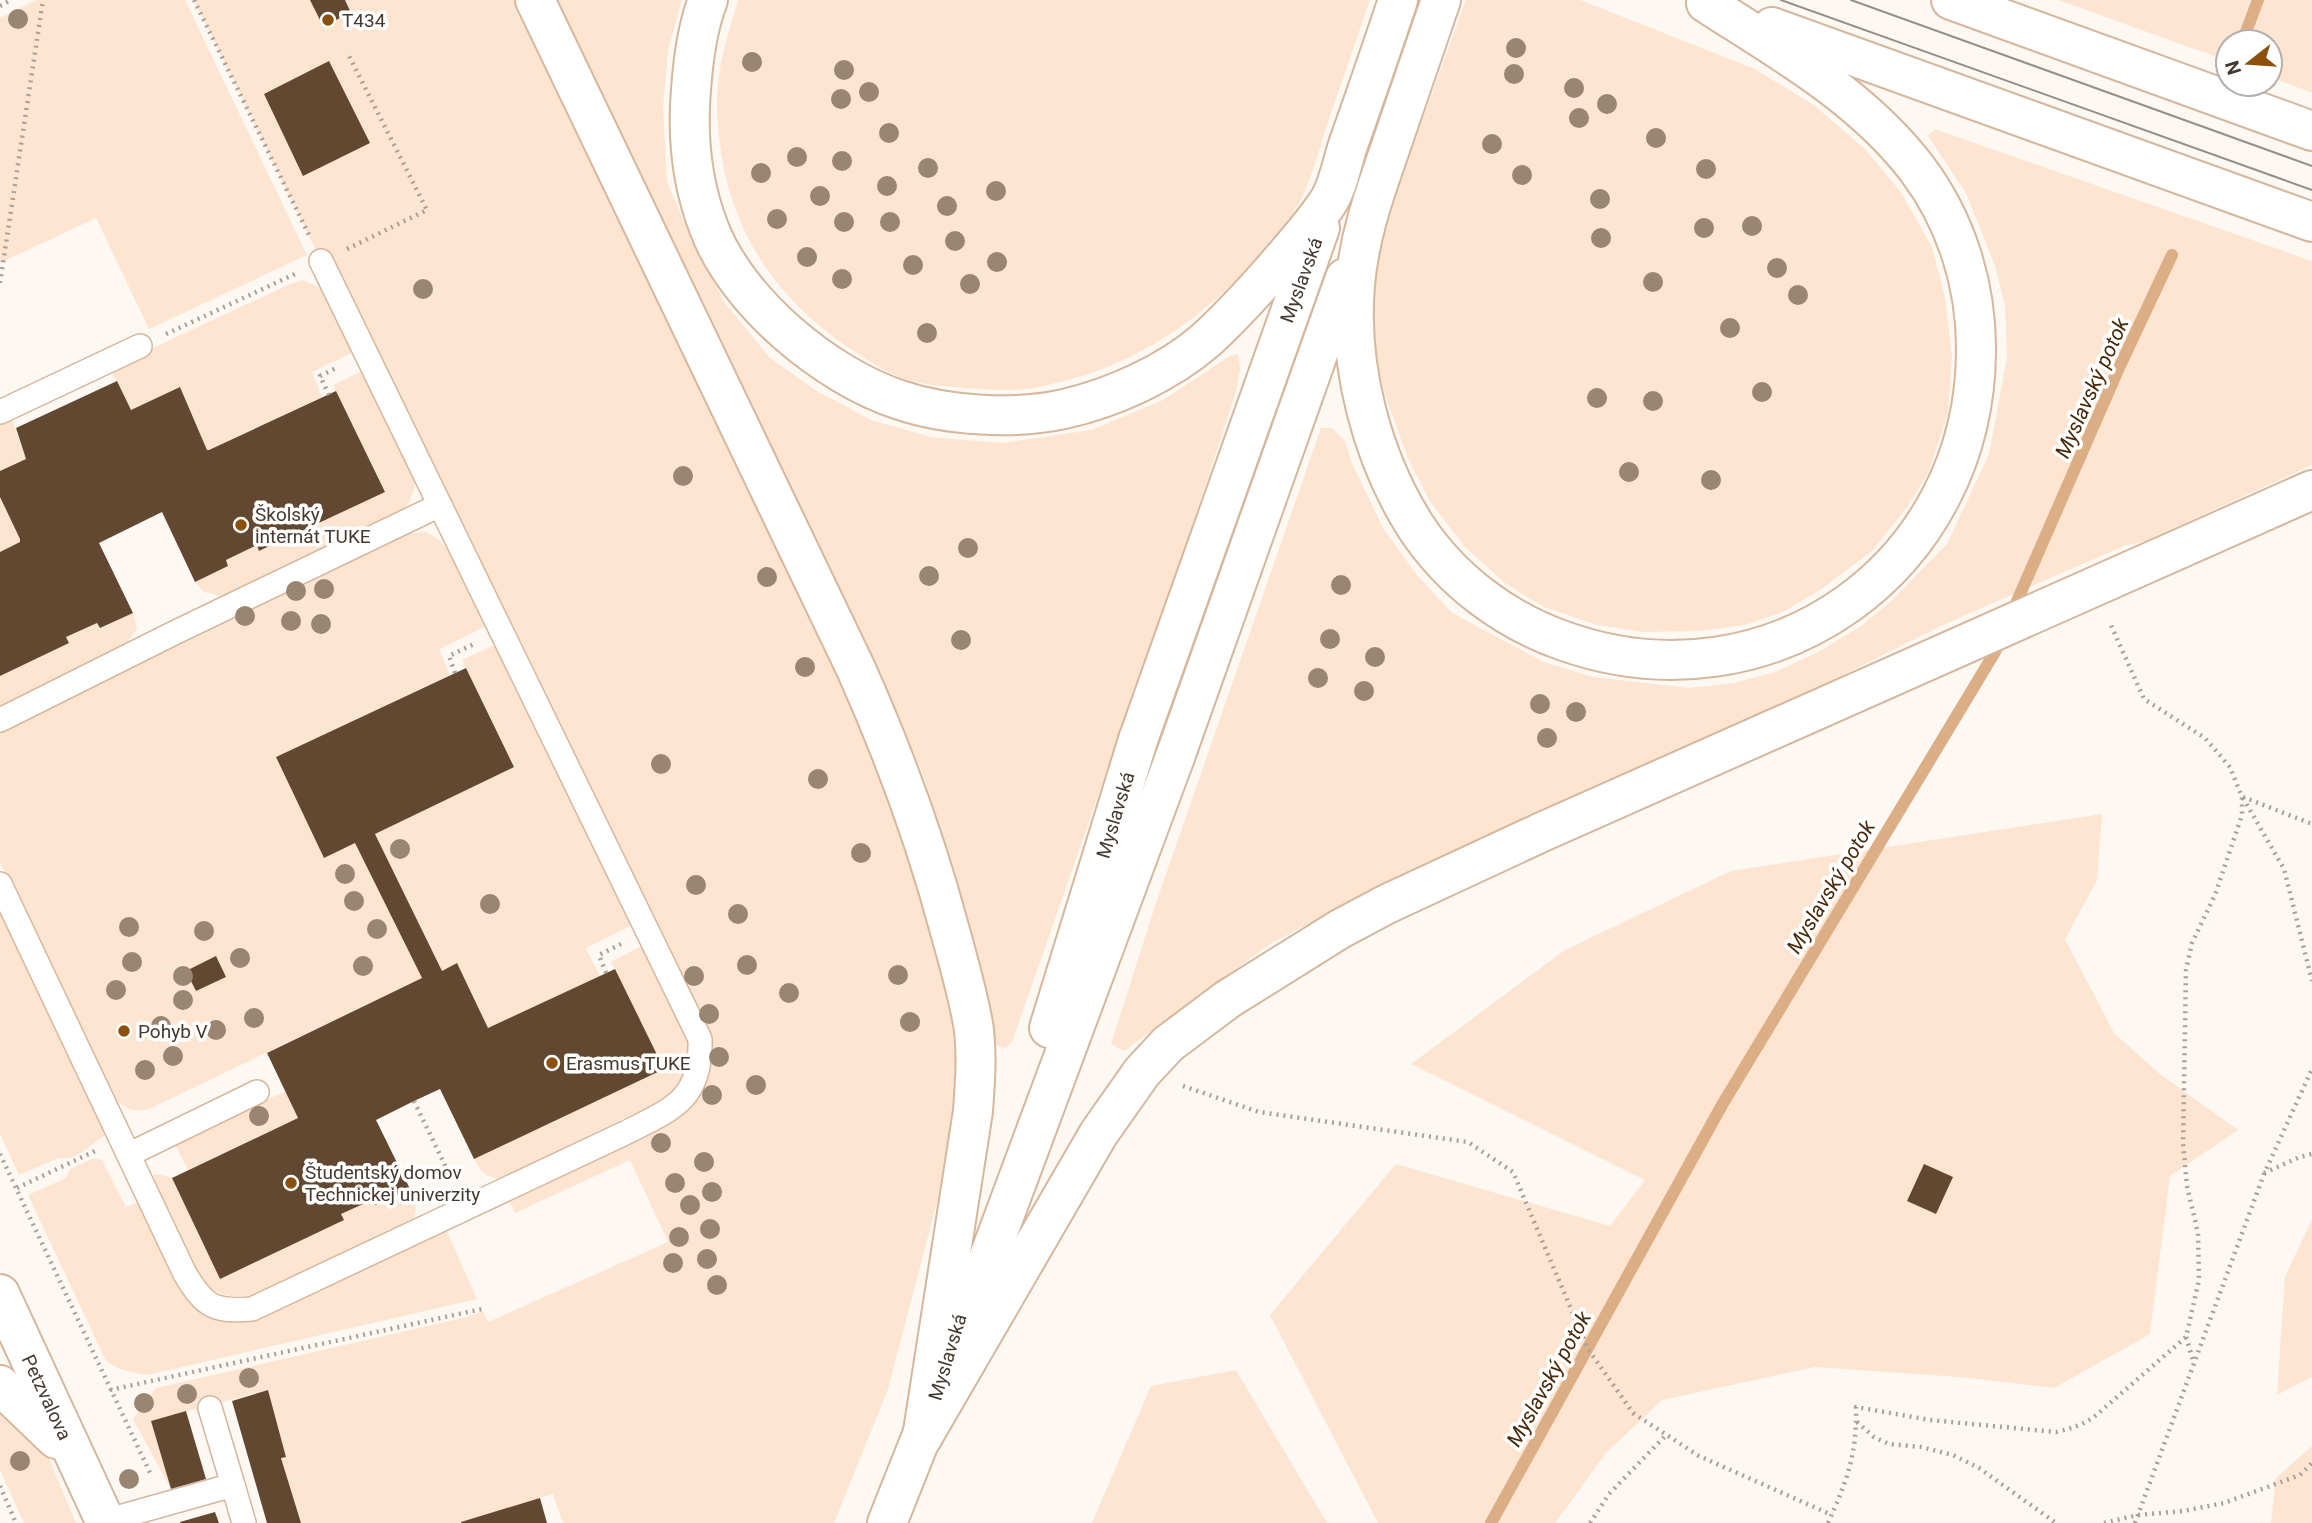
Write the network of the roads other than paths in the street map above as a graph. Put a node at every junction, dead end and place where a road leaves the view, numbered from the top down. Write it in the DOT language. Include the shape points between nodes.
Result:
graph roads {
  1 [pos="535,0"];
  2 [pos="708,0"];
  3 [pos="1398,0"];
  4 [pos="1441,0"];
  5 [pos="1951,0"];
  6 [pos="1702,1"];
  7 [pos="2312,131"];
  8 [pos="1330,200"];
  9 [pos="1365,220"];
  10 [pos="2312,222"];
  11 [pos="321,261"];
  12 [pos="140,346"];
  13 [pos="0,412"];
  14 [pos="2312,490"];
  15 [pos="440,505"];
  16 [pos="0,719"];
  17 [pos="0,884"];
  18 [pos="257,1092"];
  19 [pos="126,1146"];
  20 [pos="1,1299"];
  21 [pos="0,1385"];
  22 [pos="210,1408"];
  23 [pos="922,1438"];
  24 [pos="75,1459"];
  25 [pos="233,1485"];
  26 [pos="105,1522"];
  27 [pos="244,1523"];
  28 [pos="887,1523"];
  1 -- 23 [label="main road" via="890,745 965,984 974,1031 974,1111"];
  2 -- 8 [label="main road" via="692,69 689,109 691,155 709,230 726,262 769,317 846,375 900,400 964,412 1038,413 1131,386 1204,341 1244,303"];
  3 -- 8 [label="main road, Myslavská"];
  4 -- 9 [label="main road"];
  5 -- 7 [label="main road"];
  6 -- 9 [label="main road" via="1841,92 1883,130 1938,201 1967,272 1976,322 1977,374 1965,442 1924,528 1880,581 1849,604 1794,634 1735,654 1689,661 1637,659 1588,650 1550,636 1509,617 1468,586 1429,547 1402,504 1380,457 1368,416 1354,315"];
  6 -- 10 [label="main road"];
  8 -- 23 [label="main road, Myslavská" via="1138,740"];
  9 -- 23 [label="main road, Myslavská" via="1175,757"];
  11 -- 15 [label="lane"];
  12 -- 13 [label="lane"];
  14 -- 23 [label="main road" via="1387,904 1228,999 1177,1037 1142,1072 1099,1133"];
  15 -- 16 [label="lane"];
  15 -- 19 [label="lane" via="700,1040 696,1073 680,1103 623,1134 252,1309 225,1311 199,1297"];
  17 -- 19 [label="lane"];
  18 -- 19 [label="lane"];
  20 -- 24 [label="main road, Petzvalova"];
  21 -- 24 [label="main road, Petzvalova"];
  22 -- 25 [label="lane"];
  23 -- 28 [label="main road, Myslavská"];
  24 -- 26 [label="main road, Petzvalova"];
  25 -- 26 [label="lane"];
  25 -- 27 [label="lane"];
}
